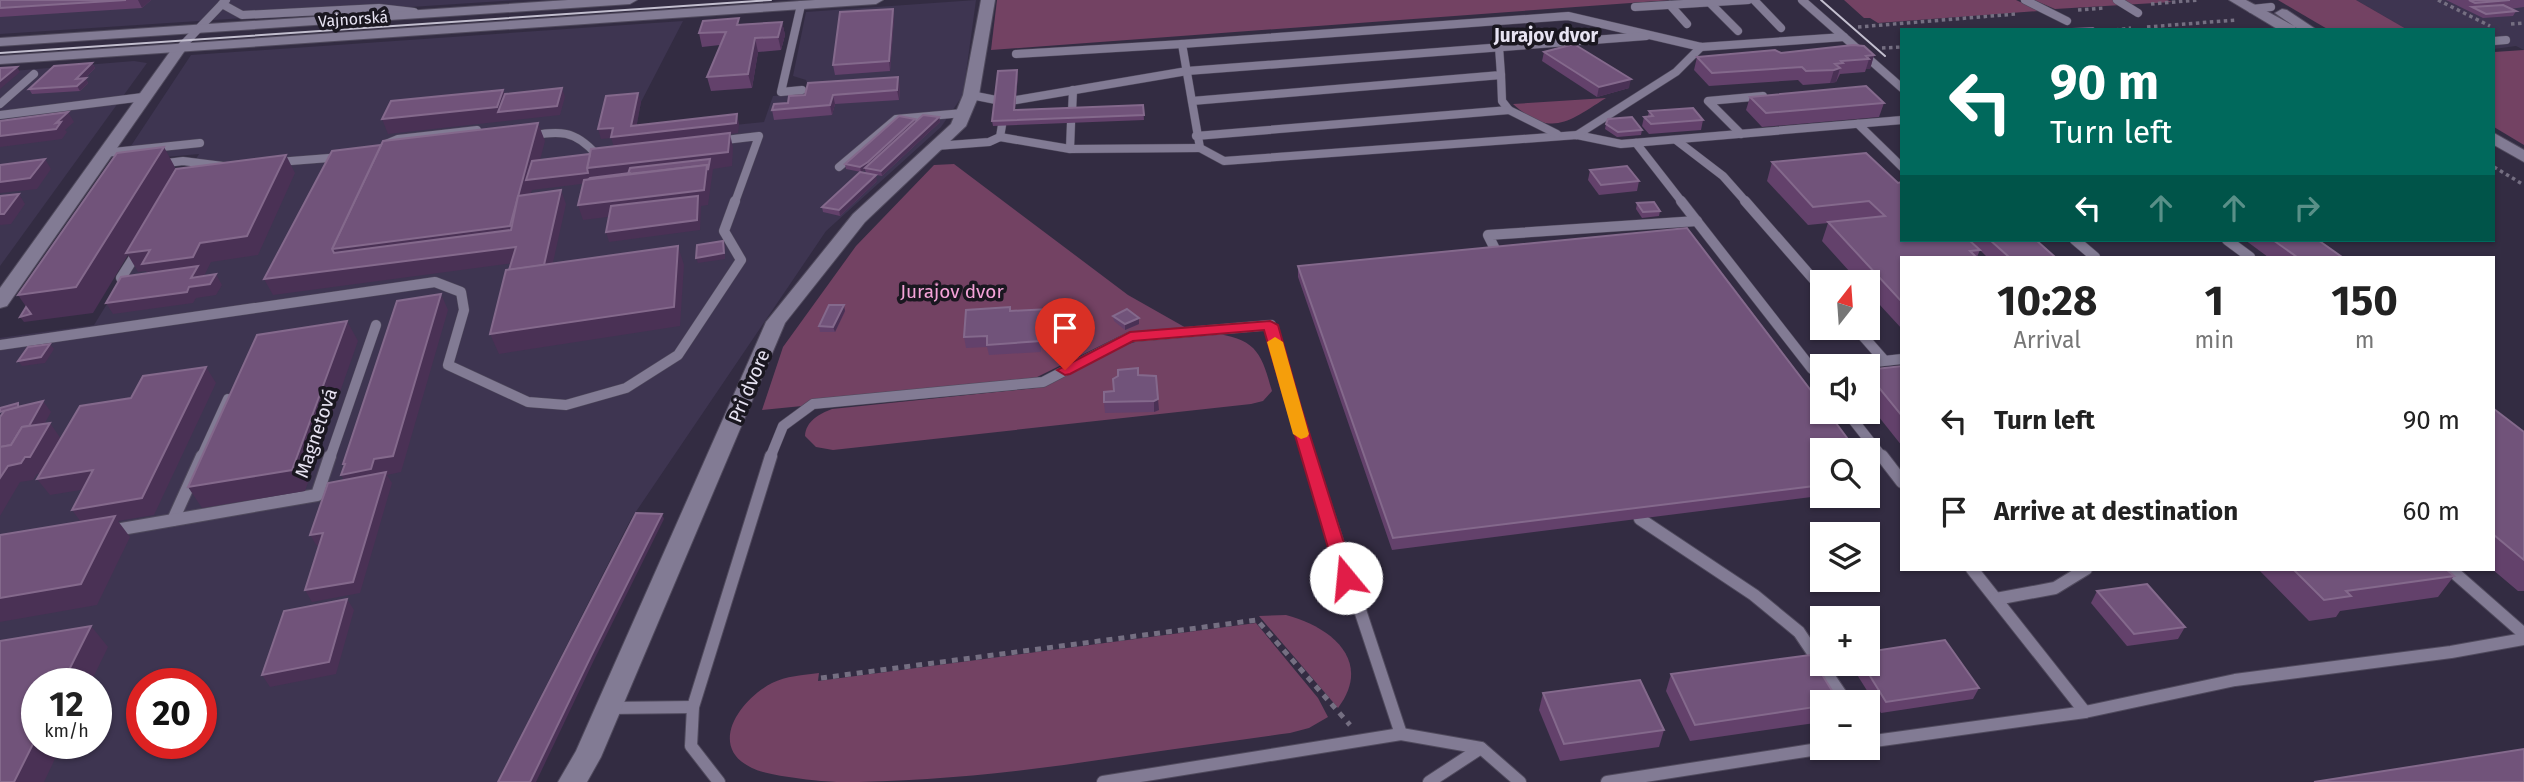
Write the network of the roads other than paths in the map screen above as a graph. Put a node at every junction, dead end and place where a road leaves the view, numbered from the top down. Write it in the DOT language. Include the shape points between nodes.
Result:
graph roads {
  1 [pos="630,0"];
  2 [pos="876,0"];
  3 [pos="988,0"];
  4 [pos="1751,0"];
  5 [pos="1802,0"];
  6 [pos="2025,0"];
  7 [pos="2117,0"];
  8 [pos="2236,0"];
  9 [pos="224,2"];
  10 [pos="1709,2"];
  11 [pos="801,5"];
  12 [pos="1670,5"];
  13 [pos="1635,7"];
  14 [pos="2256,9"];
  15 [pos="2138,13"];
  16 [pos="424,14"];
  17 [pos="2067,22"];
  18 [pos="1687,24"];
  19 [pos="200,28"];
  20 [pos="1782,28"];
  21 [pos="2287,28"];
  22 [pos="2305,28"];
  23 [pos="1738,31"];
  24 [pos="1659,35"];
  25 [pos="1844,37"];
  26 [pos="2506,40"];
  27 [pos="2495,41"];
  28 [pos="0,42"];
  29 [pos="1182,44"];
  30 [pos="1499,47"];
  31 [pos="1702,47"];
  32 [pos="179,49"];
  33 [pos="1016,54"];
  34 [pos="0,61"];
  35 [pos="1187,71"];
  36 [pos="34,74"];
  37 [pos="1501,75"];
  38 [pos="1900,86"];
  39 [pos="802,90"];
  40 [pos="1073,90"];
  41 [pos="1775,95"];
  42 [pos="143,97"];
  43 [pos="996,100"];
  44 [pos="1016,100"];
  45 [pos="1192,101"];
  46 [pos="0,104"];
  47 [pos="967,104"];
  48 [pos="1509,110"];
  49 [pos="1072,112"];
  50 [pos="0,115"];
  51 [pos="1900,120"];
  52 [pos="1072,122"];
  53 [pos="1858,124"];
  54 [pos="1002,125"];
  55 [pos="491,128"];
  56 [pos="1741,134"];
  57 [pos="1577,135"];
  58 [pos="1196,136"];
  59 [pos="1563,136"];
  60 [pos="517,137"];
  61 [pos="1000,137"];
  62 [pos="1676,139"];
  63 [pos="2495,139"];
  64 [pos="705,142"];
  65 [pos="200,143"];
  66 [pos="1636,143"];
  67 [pos="936,146"];
  68 [pos="1199,148"];
  69 [pos="1070,149"];
  70 [pos="2495,150"];
  71 [pos="400,151"];
  72 [pos="610,153"];
  73 [pos="357,155"];
  74 [pos="2524,157"];
  75 [pos="192,162"];
  76 [pos="100,164"];
  77 [pos="264,164"];
  78 [pos="144,165"];
  79 [pos="239,165"];
  80 [pos="1900,165"];
  81 [pos="839,167"];
  82 [pos="2524,167"];
  83 [pos="185,174"];
  84 [pos="1697,221"];
  85 [pos="2077,242"];
  86 [pos="2230,242"];
  87 [pos="142,243"];
  88 [pos="2094,256"];
  89 [pos="2249,256"];
  90 [pos="1499,257"];
  91 [pos="1810,275"];
  92 [pos="121,278"];
  93 [pos="1,300"];
  94 [pos="376,325"];
  95 [pos="1866,340"];
  96 [pos="0,345"];
  97 [pos="1810,359"];
  98 [pos="1900,359"];
  99 [pos="1884,360"];
  100 [pos="1880,361"];
  101 [pos="234,387"];
  102 [pos="1856,424"];
  103 [pos="1900,479"];
  104 [pos="1640,519"];
  105 [pos="173,520"];
  106 [pos="95,534"];
  107 [pos="1974,571"];
  108 [pos="2083,571"];
  109 [pos="2452,571"];
  110 [pos="1996,599"];
  111 [pos="2524,634"];
  112 [pos="2524,639"];
  113 [pos="1838,690"];
  114 [pos="693,707"];
  115 [pos="606,708"];
  116 [pos="2085,712"];
  117 [pos="1401,734"];
  118 [pos="1880,737"];
  119 [pos="1481,748"];
  120 [pos="1810,751"];
  121 [pos="1689,776"];
  122 [pos="572,782"];
  123 [pos="719,782"];
  124 [pos="1103,782"];
  125 [pos="1429,782"];
  126 [pos="1520,782"];
  127 [pos="1607,782"];
  1 -- 16 [label="main road, Vajnorská"];
  2 -- 11 [label="main road, Vajnorská"];
  3 -- 47 [label="main road, Pri dvore"];
  4 -- 10 [label="lane"];
  4 -- 20 [label="lane"];
  5 -- 25 [label="lane"];
  6 -- 17 [label="lane"];
  7 -- 15 [label="lane"];
  8 -- 14 [label="main road"];
  9 -- 16 [label="lane" via="242,15 379,8"];
  9 -- 19 [label="lane"];
  10 -- 12 [label="lane"];
  10 -- 23 [label="lane"];
  11 -- 32 [label="main road, Vajnorská"];
  11 -- 39 [label="lane" via="781,92"];
  12 -- 13 [label="lane"];
  12 -- 18 [label="lane"];
  14 -- 21 [label="main road"];
  14 -- 22 [label="main road"];
  16 -- 19 [label="main road, Vajnorská"];
  19 -- 28 [label="main road, Vajnorská"];
  19 -- 32 [label="lane"];
  24 -- 29 [label="lane" via="1568,16"];
  24 -- 30 [label="lane"];
  24 -- 31 [label="lane"];
  25 -- 31 [label="lane"];
  25 -- 38 [label="lane"];
  26 -- 27 [label="lane"];
  29 -- 33 [label="lane"];
  29 -- 35 [label="lane"];
  30 -- 35 [label="lane"];
  30 -- 37 [label="lane"];
  31 -- 57 [label="lane" via="1676,72"];
  32 -- 34 [label="main road, Vajnorská"];
  32 -- 42 [label="main road"];
  35 -- 40 [label="lane"];
  35 -- 45 [label="lane"];
  36 -- 46 [label="lane"];
  37 -- 45 [label="lane"];
  37 -- 48 [label="lane" via="1502,101"];
  40 -- 44 [label="lane"];
  40 -- 49 [label="lane"];
  41 -- 56 [label="lane" via="1708,101"];
  42 -- 50 [label="lane"];
  42 -- 76 [label="main road"];
  43 -- 47 [label="lane"];
  45 -- 58 [label="lane"];
  47 -- 67 [label="main road, Pri dvore" via="958,126"];
  47 -- 81 [label="lane" via="896,119"];
  48 -- 58 [label="lane"];
  48 -- 59 [label="lane"];
  51 -- 53 [label="lane"];
  52 -- 69 [label="lane"];
  53 -- 56 [label="lane"];
  53 -- 80 [label="lane"];
  54 -- 61 [label="lane"];
  55 -- 71 [label="lane" via="398,139 378,150"];
  56 -- 62 [label="lane"];
  57 -- 59 [label="lane"];
  57 -- 66 [label="lane"];
  58 -- 68 [label="lane"];
  59 -- 68 [label="lane" via="1224,161"];
  60 -- 72 [label="lane" via="569,131 597,155"];
  61 -- 67 [label="lane"];
  61 -- 69 [label="lane"];
  62 -- 66 [label="lane"];
  62 -- 91 [label="lane" via="1723,176"];
  63 -- 74 [label="main road"];
  64 -- 96 [label="lane" via="759,136 723,231 741,260 678,355 626,388 566,405 528,402 448,365 464,310 461,292 435,282"];
  65 -- 76 [label="lane"];
  66 -- 84 [label="lane"];
  67 -- 115 [label="main road, Pri dvore" via="859,218 776,322"];
  68 -- 69 [label="lane"];
  70 -- 82 [label="main road"];
  73 -- 77 [label="lane"];
  75 -- 78 [label="lane"];
  75 -- 79 [label="lane"];
  75 -- 83 [label="lane"];
  76 -- 93 [label="main road"];
  84 -- 90 [label="lane" via="1488,236"];
  84 -- 97 [label="lane"];
  85 -- 88 [label="lane"];
  86 -- 89 [label="lane"];
  87 -- 92 [label="lane"];
  94 -- 105 [label="lane, Magnetová" via="317,495"];
  95 -- 99 [label="lane"];
  98 -- 99 [label="lane"];
  99 -- 100 [label="lane"];
  101 -- 105 [label="lane"];
  102 -- 103 [label="lane"];
  104 -- 113 [label="lane" via="1754,595 1799,632"];
  105 -- 106 [label="lane, Magnetová"];
  107 -- 110 [label="lane"];
  108 -- 110 [label="lane" via="2047,591"];
  109 -- 111 [label="lane"];
  110 -- 116 [label="lane"];
  112 -- 116 [label="lane" via="2235,680"];
  114 -- 115 [label="lane"];
  114 -- 117 [label="lane" via="783,426 813,404 1043,382 1130,337 1270,325 1350,589"];
  114 -- 123 [label="lane" via="691,746"];
  115 -- 122 [label="main road, Pri dvore"];
  116 -- 118 [label="lane"];
  117 -- 119 [label="lane"];
  117 -- 124 [label="lane"];
  119 -- 125 [label="lane"];
  119 -- 126 [label="lane"];
  120 -- 121 [label="lane"];
  121 -- 127 [label="lane"];
}
